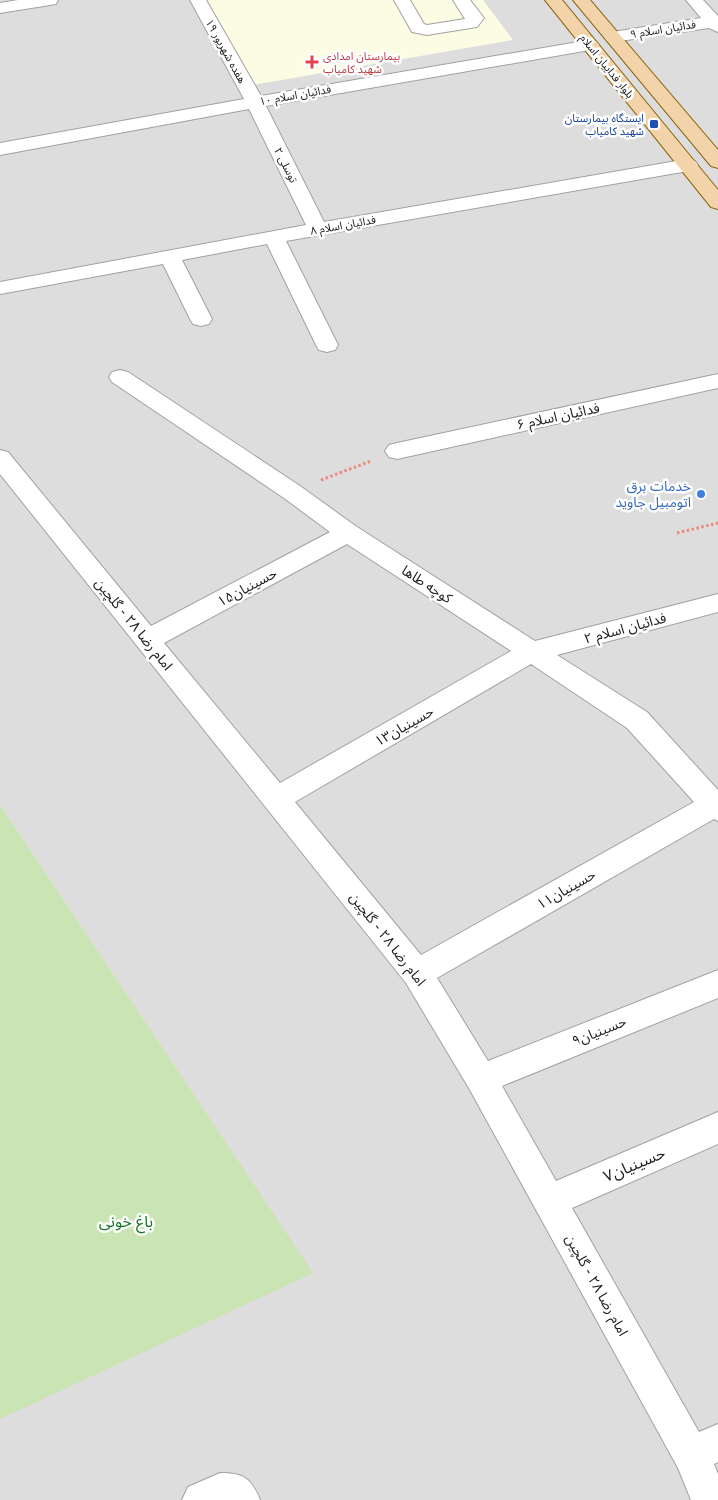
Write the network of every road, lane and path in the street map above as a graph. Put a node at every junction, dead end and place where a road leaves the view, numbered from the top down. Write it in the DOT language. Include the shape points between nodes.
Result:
graph roads {
  1 [pos="50,0"];
  2 [pos="198,0"];
  3 [pos="402,0"];
  4 [pos="408,0"];
  5 [pos="461,0"];
  6 [pos="553,0"];
  7 [pos="581,0"];
  8 [pos="694,0"];
  9 [pos="0,8"];
  10 [pos="716,23"];
  11 [pos="613,37"];
  12 [pos="590,45"];
  13 [pos="254,102"];
  14 [pos="0,149"];
  15 [pos="716,158"];
  16 [pos="688,165"];
  17 [pos="718,203"];
  18 [pos="318,229"];
  19 [pos="274,237"];
  20 [pos="170,257"];
  21 [pos="0,288"];
  22 [pos="201,320"];
  23 [pos="327,345"];
  24 [pos="120,377"];
  25 [pos="718,381"];
  26 [pos="397,451"];
  27 [pos="0,458"];
  28 [pos="292,492"];
  29 [pos="718,523"];
  30 [pos="348,533"];
  31 [pos="677,533"];
  32 [pos="718,603"];
  33 [pos="147,640"];
  34 [pos="531,652"];
  35 [pos="276,799"];
  36 [pos="716,807"];
  37 [pos="417,973"];
  38 [pos="718,984"];
  39 [pos="481,1078"];
  40 [pos="718,1128"];
  41 [pos="550,1201"];
  42 [pos="705,1449"];
  43 [pos="710,1500"];
  1 -- 9 [label="street"];
  2 -- 13 [label="street, هفده شهریور ۱۹"];
  3 -- 4 [label="street"];
  3 -- 5 [label="street" via="418,28 427,30 471,23 475,18"];
  6 -- 12 [label="main road, بلوار فداییان اسلام"];
  7 -- 11 [label="main road, بلوار فداییان اسلام"];
  8 -- 10 [label="street"];
  10 -- 11 [label="street, فدائیان اسلام ۹"];
  11 -- 15 [label="main road, بلوار فداییان اسلام"];
  12 -- 13 [label="street, فدائیان اسلام ۱۰"];
  12 -- 16 [label="main road, بلوار فداییان اسلام"];
  13 -- 14 [label="street, فدائیان اسلام ۱۰"];
  13 -- 18 [label="street, توسلی ۲"];
  16 -- 17 [label="main road, بلوار فداییان اسلام"];
  16 -- 18 [label="street, فدائیان اسلام ۸"];
  18 -- 19 [label="street, فدائیان اسلام ۸"];
  19 -- 20 [label="street, فدائیان اسلام ۸"];
  19 -- 23 [label="street"];
  20 -- 21 [label="street, فدائیان اسلام ۸"];
  20 -- 22 [label="street"];
  24 -- 28 [label="street, کوچه طاها"];
  25 -- 26 [label="street, فدائیان اسلام ۶"];
  26 -- 28 [label="path"];
  27 -- 33 [label="street, امام رضا ۲۸ - گلچین"];
  28 -- 30 [label="street, کوچه طاها"];
  29 -- 31 [label="path"];
  30 -- 33 [label="street, حسینیان۱۵"];
  30 -- 34 [label="street, کوچه طاها"];
  32 -- 34 [label="street, فدائیان اسلام ۲"];
  33 -- 35 [label="street, امام رضا ۲۸ - گلچین"];
  34 -- 35 [label="street, حسینیان۱۳"];
  34 -- 36 [label="street, کوچه طاها" via="637,720"];
  35 -- 37 [label="street, امام رضا ۲۸ - گلچین"];
  36 -- 37 [label="street, حسینیان۱۱"];
  37 -- 39 [label="street, امام رضا ۲۸ - گلچین"];
  38 -- 39 [label="street, حسینیان۹"];
  39 -- 41 [label="street, امام رضا ۲۸ - گلچین"];
  40 -- 41 [label="street, حسینیان۷"];
  41 -- 42 [label="street, امام رضا ۲۸ - گلچین"];
  42 -- 43 [label="street, امام رضا ۲۸ - گلچین"];
}
